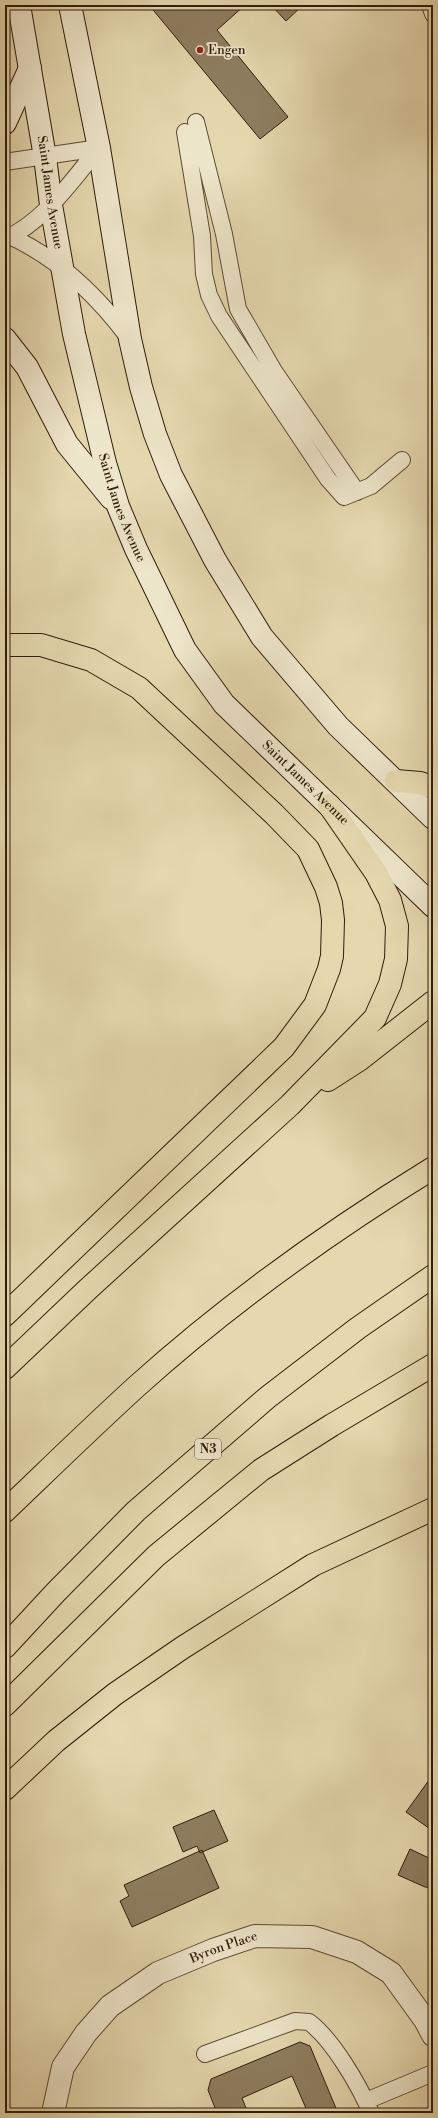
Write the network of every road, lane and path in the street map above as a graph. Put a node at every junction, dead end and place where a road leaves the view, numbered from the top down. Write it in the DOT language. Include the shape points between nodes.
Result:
graph roads {
  1 [pos="19,5"];
  2 [pos="70,5"];
  3 [pos="430,5"];
  4 [pos="433,14"];
  5 [pos="30,68"];
  6 [pos="5,123"];
  7 [pos="99,148"];
  8 [pos="45,157"];
  9 [pos="5,162"];
  10 [pos="51,205"];
  11 [pos="7,237"];
  12 [pos="62,268"];
  13 [pos="5,339"];
  14 [pos="130,340"];
  15 [pos="402,460"];
  16 [pos="357,492"];
  17 [pos="118,506"];
  18 [pos="5,645"];
  19 [pos="396,781"];
  20 [pos="433,787"];
  21 [pos="329,805"];
  22 [pos="433,818"];
  23 [pos="433,906"];
  24 [pos="433,1002"];
  25 [pos="290,1105"];
  26 [pos="433,1168"];
  27 [pos="433,1276"];
  28 [pos="5,1315"];
  29 [pos="433,1365"];
  30 [pos="5,1368"];
  31 [pos="433,1509"];
  32 [pos="5,1511"];
  33 [pos="5,1647"];
  34 [pos="5,1705"];
  35 [pos="5,1789"];
  36 [pos="433,2035"];
  37 [pos="205,2054"];
  38 [pos="433,2073"];
  39 [pos="368,2107"];
  40 [pos="53,2113"];
  1 -- 5 [label="main road, Saint James Avenue"];
  2 -- 7 [label="main road"];
  3 -- 4 [label="lane"];
  5 -- 6 [label="main road"];
  5 -- 8 [label="main road, Saint James Avenue"];
  7 -- 8 [label="lane"];
  7 -- 10 [label="lane"];
  7 -- 14 [label="main road"];
  8 -- 9 [label="lane"];
  8 -- 10 [label="main road, Saint James Avenue"];
  10 -- 11 [label="lane"];
  10 -- 12 [label="main road, Saint James Avenue"];
  11 -- 12 [label="lane" via="28,244"];
  12 -- 14 [label="lane" via="96,299"];
  12 -- 17 [label="main road, Saint James Avenue" via="93,420"];
  13 -- 17 [label="main road" via="27,367 67,444"];
  14 -- 19 [label="main road" via="155,434 171,475 215,560 262,636 338,726"];
  15 -- 16 [label="lane" via="371,486"];
  16 -- 16 [label="lane" via="344,497 328,479 219,316 209,295 204,274 191,127 224,234 238,309 274,371"];
  17 -- 21 [label="main road, Saint James Avenue" via="185,650 224,704"];
  18 -- 28 [label="highway" via="41,645 91,660 139,688 308,849 326,887 332,911 333,934 329,970 315,1005 284,1047"];
  19 -- 20 [label="highway"];
  19 -- 22 [label="main road"];
  21 -- 23 [label="main road, Saint James Avenue"];
  21 -- 25 [label="highway" via="376,873 390,900 397,926 396,958 390,984 375,1018"];
  24 -- 25 [label="highway" via="359,1060"];
  25 -- 30 [label="highway" via="94,1283"];
  26 -- 32 [label="highway" via="276,1273 201,1332 137,1386"];
  27 -- 33 [label="highway, N3" via="358,1328 244,1418 136,1511"];
  29 -- 34 [label="highway" via="261,1470 156,1556"];
  31 -- 35 [label="highway" via="313,1565 182,1648 115,1694 56,1741"];
  36 -- 40 [label="main road, Byron Place" via="391,1973 357,1952 312,1936 255,1936 158,1973 110,2006 86,2032 64,2067"];
  37 -- 39 [label="lane" via="295,2021 309,2022 328,2040"];
  38 -- 39 [label="lane"];
}
